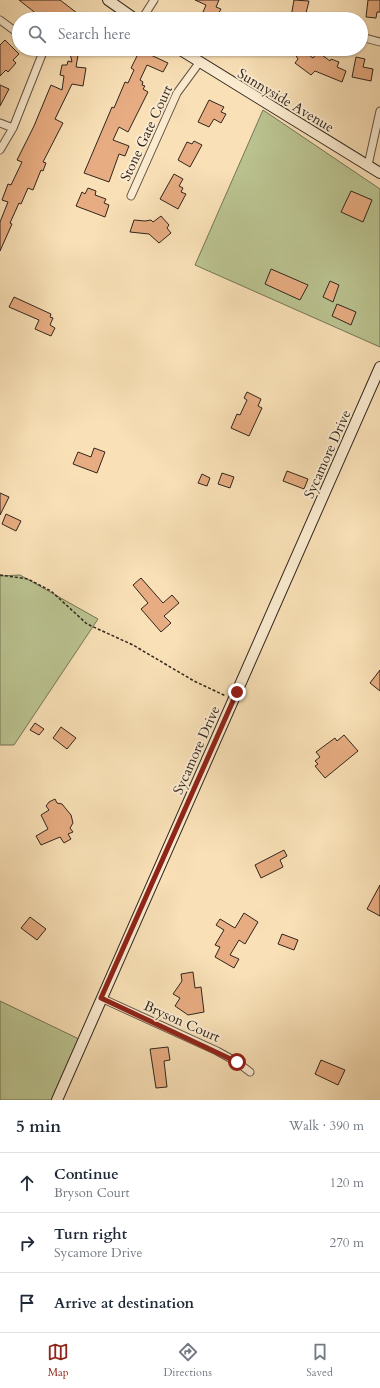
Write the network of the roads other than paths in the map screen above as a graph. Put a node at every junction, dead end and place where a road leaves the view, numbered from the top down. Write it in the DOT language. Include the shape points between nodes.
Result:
graph roads {
  1 [pos="108,0"];
  2 [pos="154,0"];
  3 [pos="125,12"];
  4 [pos="146,12"];
  5 [pos="0,20"];
  6 [pos="12,29"];
  7 [pos="368,39"];
  8 [pos="380,42"];
  9 [pos="40,56"];
  10 [pos="189,56"];
  11 [pos="199,63"];
  12 [pos="380,111"];
  13 [pos="0,123"];
  14 [pos="13,128"];
  15 [pos="0,150"];
  16 [pos="368,165"];
  17 [pos="380,173"];
  18 [pos="130,196"];
  19 [pos="380,368"];
  20 [pos="101,998"];
  21 [pos="250,1072"];
  22 [pos="57,1100"];
  1 -- 3 [label="street"];
  2 -- 4 [label="street"];
  5 -- 6 [label="street"];
  7 -- 8 [label="street"];
  9 -- 14 [label="street"];
  10 -- 11 [label="street, Sunnyside Avenue"];
  11 -- 16 [label="street, Sunnyside Avenue"];
  11 -- 18 [label="street, Stone Gate Court" via="177,93"];
  12 -- 16 [label="street"];
  13 -- 14 [label="street"];
  14 -- 15 [label="street"];
  16 -- 17 [label="street, Sunnyside Avenue"];
  19 -- 20 [label="street, Sycamore Drive"];
  20 -- 21 [label="street, Bryson Court" via="217,1051"];
  20 -- 22 [label="street, Sycamore Drive"];
}
